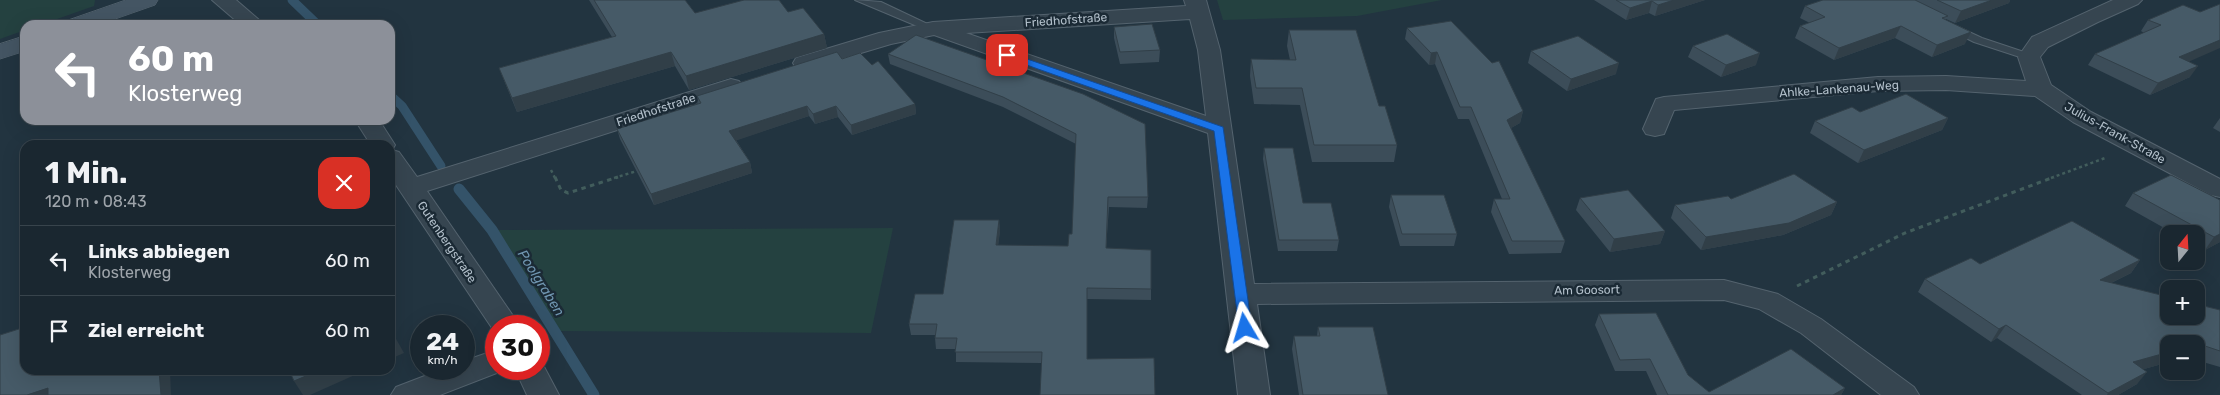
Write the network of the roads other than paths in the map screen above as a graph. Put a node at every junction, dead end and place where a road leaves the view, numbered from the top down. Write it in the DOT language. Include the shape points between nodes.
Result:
graph roads {
  1 [pos="147,0"];
  2 [pos="223,0"];
  3 [pos="860,0"];
  4 [pos="2131,0"];
  5 [pos="1197,6"];
  6 [pos="91,20"];
  7 [pos="248,20"];
  8 [pos="1945,24"];
  9 [pos="933,29"];
  10 [pos="20,45"];
  11 [pos="0,52"];
  12 [pos="2029,57"];
  13 [pos="786,69"];
  14 [pos="748,81"];
  15 [pos="2041,89"];
  16 [pos="370,125"];
  17 [pos="1219,129"];
  18 [pos="1655,129"];
  19 [pos="380,140"];
  20 [pos="395,165"];
  21 [pos="410,188"];
  22 [pos="2220,189"];
  23 [pos="1241,294"];
  24 [pos="497,315"];
  25 [pos="485,365"];
  26 [pos="536,380"];
  27 [pos="407,395"];
  28 [pos="543,395"];
  29 [pos="1254,395"];
  30 [pos="1903,395"];
  1 -- 6 [label="main road"];
  2 -- 7 [label="street"];
  3 -- 9 [label="lane, Friedhofstraße" via="878,4"];
  4 -- 12 [label="street" via="2040,42"];
  5 -- 9 [label="street, Friedhofstraße"];
  5 -- 17 [label="street" via="1209,50"];
  8 -- 12 [label="lane" via="1978,40"];
  9 -- 13 [label="street, Friedhofstraße" via="852,48"];
  9 -- 17 [label="street"];
  10 -- 11 [label="main road"];
  12 -- 15 [label="street"];
  14 -- 21 [label="street, Friedhofstraße"];
  15 -- 18 [label="street, Ahlke-Lankenau-Weg" via="1946,83 1878,84 1664,104"];
  15 -- 22 [label="street, Julius-Frank-Straße" via="2082,117"];
  16 -- 19 [label="street"];
  17 -- 23 [label="street"];
  20 -- 21 [label="street, Gutenbergstraße"];
  21 -- 24 [label="street, Gutenbergstraße"];
  23 -- 29 [label="street"];
  23 -- 30 [label="street, Am Goosort" via="1724,290 1768,301 1811,326"];
  25 -- 27 [label="street"];
  26 -- 28 [label="street"];
}
